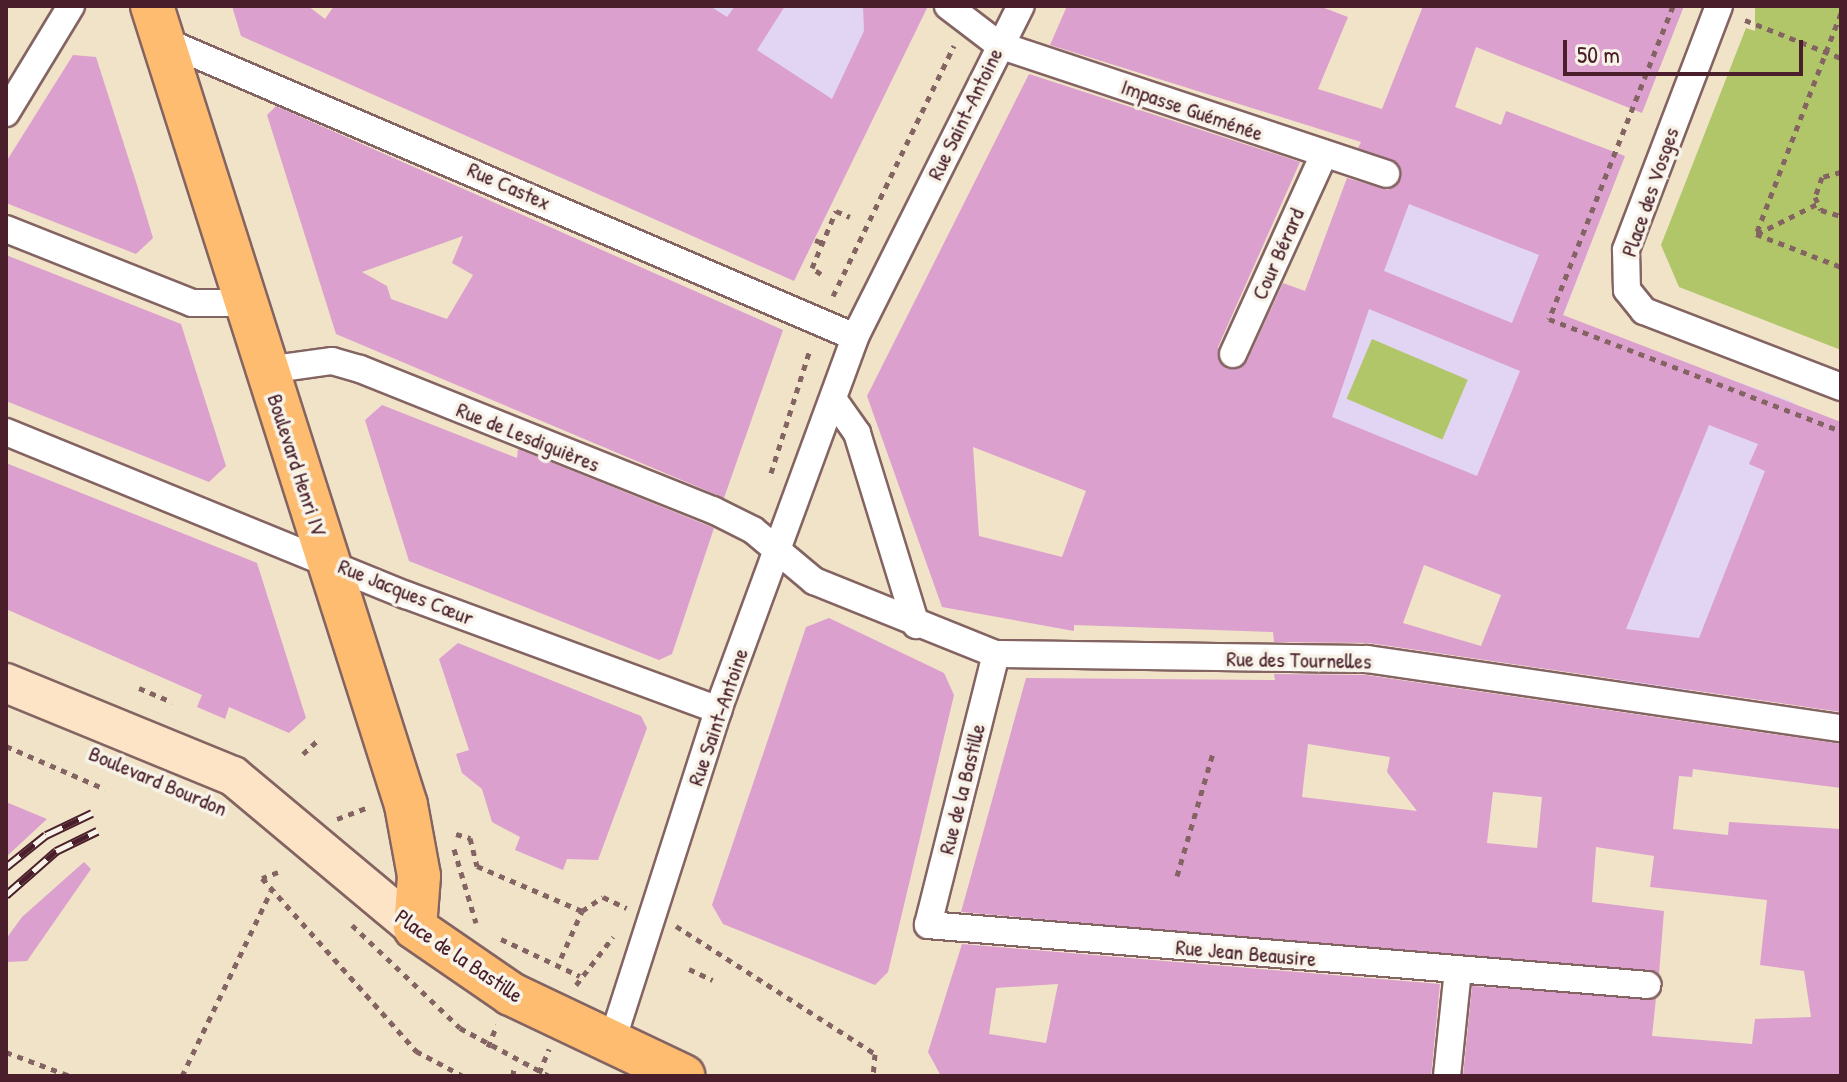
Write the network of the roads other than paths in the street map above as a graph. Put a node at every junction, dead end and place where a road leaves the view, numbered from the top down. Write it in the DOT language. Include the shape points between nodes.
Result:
graph roads {
  1 [pos="71,6"];
  2 [pos="948,6"];
  3 [pos="1021,6"];
  4 [pos="1714,8"];
  5 [pos="157,23"];
  6 [pos="999,45"];
  7 [pos="6,113"];
  8 [pos="1324,154"];
  9 [pos="1386,174"];
  10 [pos="6,229"];
  11 [pos="245,303"];
  12 [pos="855,337"];
  13 [pos="1233,354"];
  14 [pos="267,370"];
  15 [pos="1841,387"];
  16 [pos="833,399"];
  17 [pos="6,432"];
  18 [pos="778,550"];
  19 [pos="327,560"];
  20 [pos="916,625"];
  21 [pos="996,654"];
  22 [pos="6,683"];
  23 [pos="718,710"];
  24 [pos="1841,728"];
  25 [pos="260,796"];
  26 [pos="928,925"];
  27 [pos="415,928"];
  28 [pos="1458,970"];
  29 [pos="1648,985"];
  30 [pos="613,1038"];
  31 [pos="684,1076"];
  32 [pos="1447,1076"];
  1 -- 7 [label="street"];
  2 -- 6 [label="street, Impasse Guéménée"];
  3 -- 6 [label="street, Rue Saint-Antoine"];
  4 -- 15 [label="street, Place des Vosges" via="1626,250 1627,290 1644,311"];
  5 -- 11 [label="main road, Boulevard Henri IV"];
  5 -- 12 [label="street, Rue Castex"];
  6 -- 8 [label="street, Impasse Guéménée"];
  6 -- 12 [label="street, Rue Saint-Antoine"];
  8 -- 9 [label="street, Impasse Guéménée"];
  8 -- 13 [label="street, Cour Bérard"];
  10 -- 11 [label="street" via="192,303"];
  11 -- 14 [label="main road, Boulevard Henri IV"];
  12 -- 16 [label="street, Rue Saint-Antoine"];
  14 -- 18 [label="street, Rue de Lesdiguières" via="332,361 360,369 713,510"];
  14 -- 19 [label="main road, Boulevard Henri IV"];
  16 -- 18 [label="street, Rue Saint-Antoine"];
  16 -- 20 [label="street" via="857,433"];
  17 -- 19 [label="street, Rue Jacques Cœur"];
  18 -- 20 [label="street, Rue des Tournelles" via="814,581"];
  18 -- 23 [label="street, Rue Saint-Antoine"];
  19 -- 23 [label="street, Rue Jacques Cœur"];
  19 -- 27 [label="main road, Boulevard Henri IV" via="410,819 419,876"];
  20 -- 21 [label="street, Rue des Tournelles"];
  21 -- 24 [label="street, Rue des Tournelles" via="1367,659"];
  21 -- 26 [label="street, Rue de la Bastille"];
  22 -- 25 [label="main road, Boulevard Bourdon" via="233,776"];
  23 -- 30 [label="street, Rue Saint-Antoine"];
  25 -- 27 [label="main road, Place de la Bastille"];
  26 -- 28 [label="street, Rue Jean Beausire"];
  27 -- 30 [label="main road, Place de la Bastille" via="511,994"];
  28 -- 29 [label="street, Rue Jean Beausire"];
  28 -- 32 [label="street"];
  30 -- 31 [label="main road, Place de la Bastille"];
}
